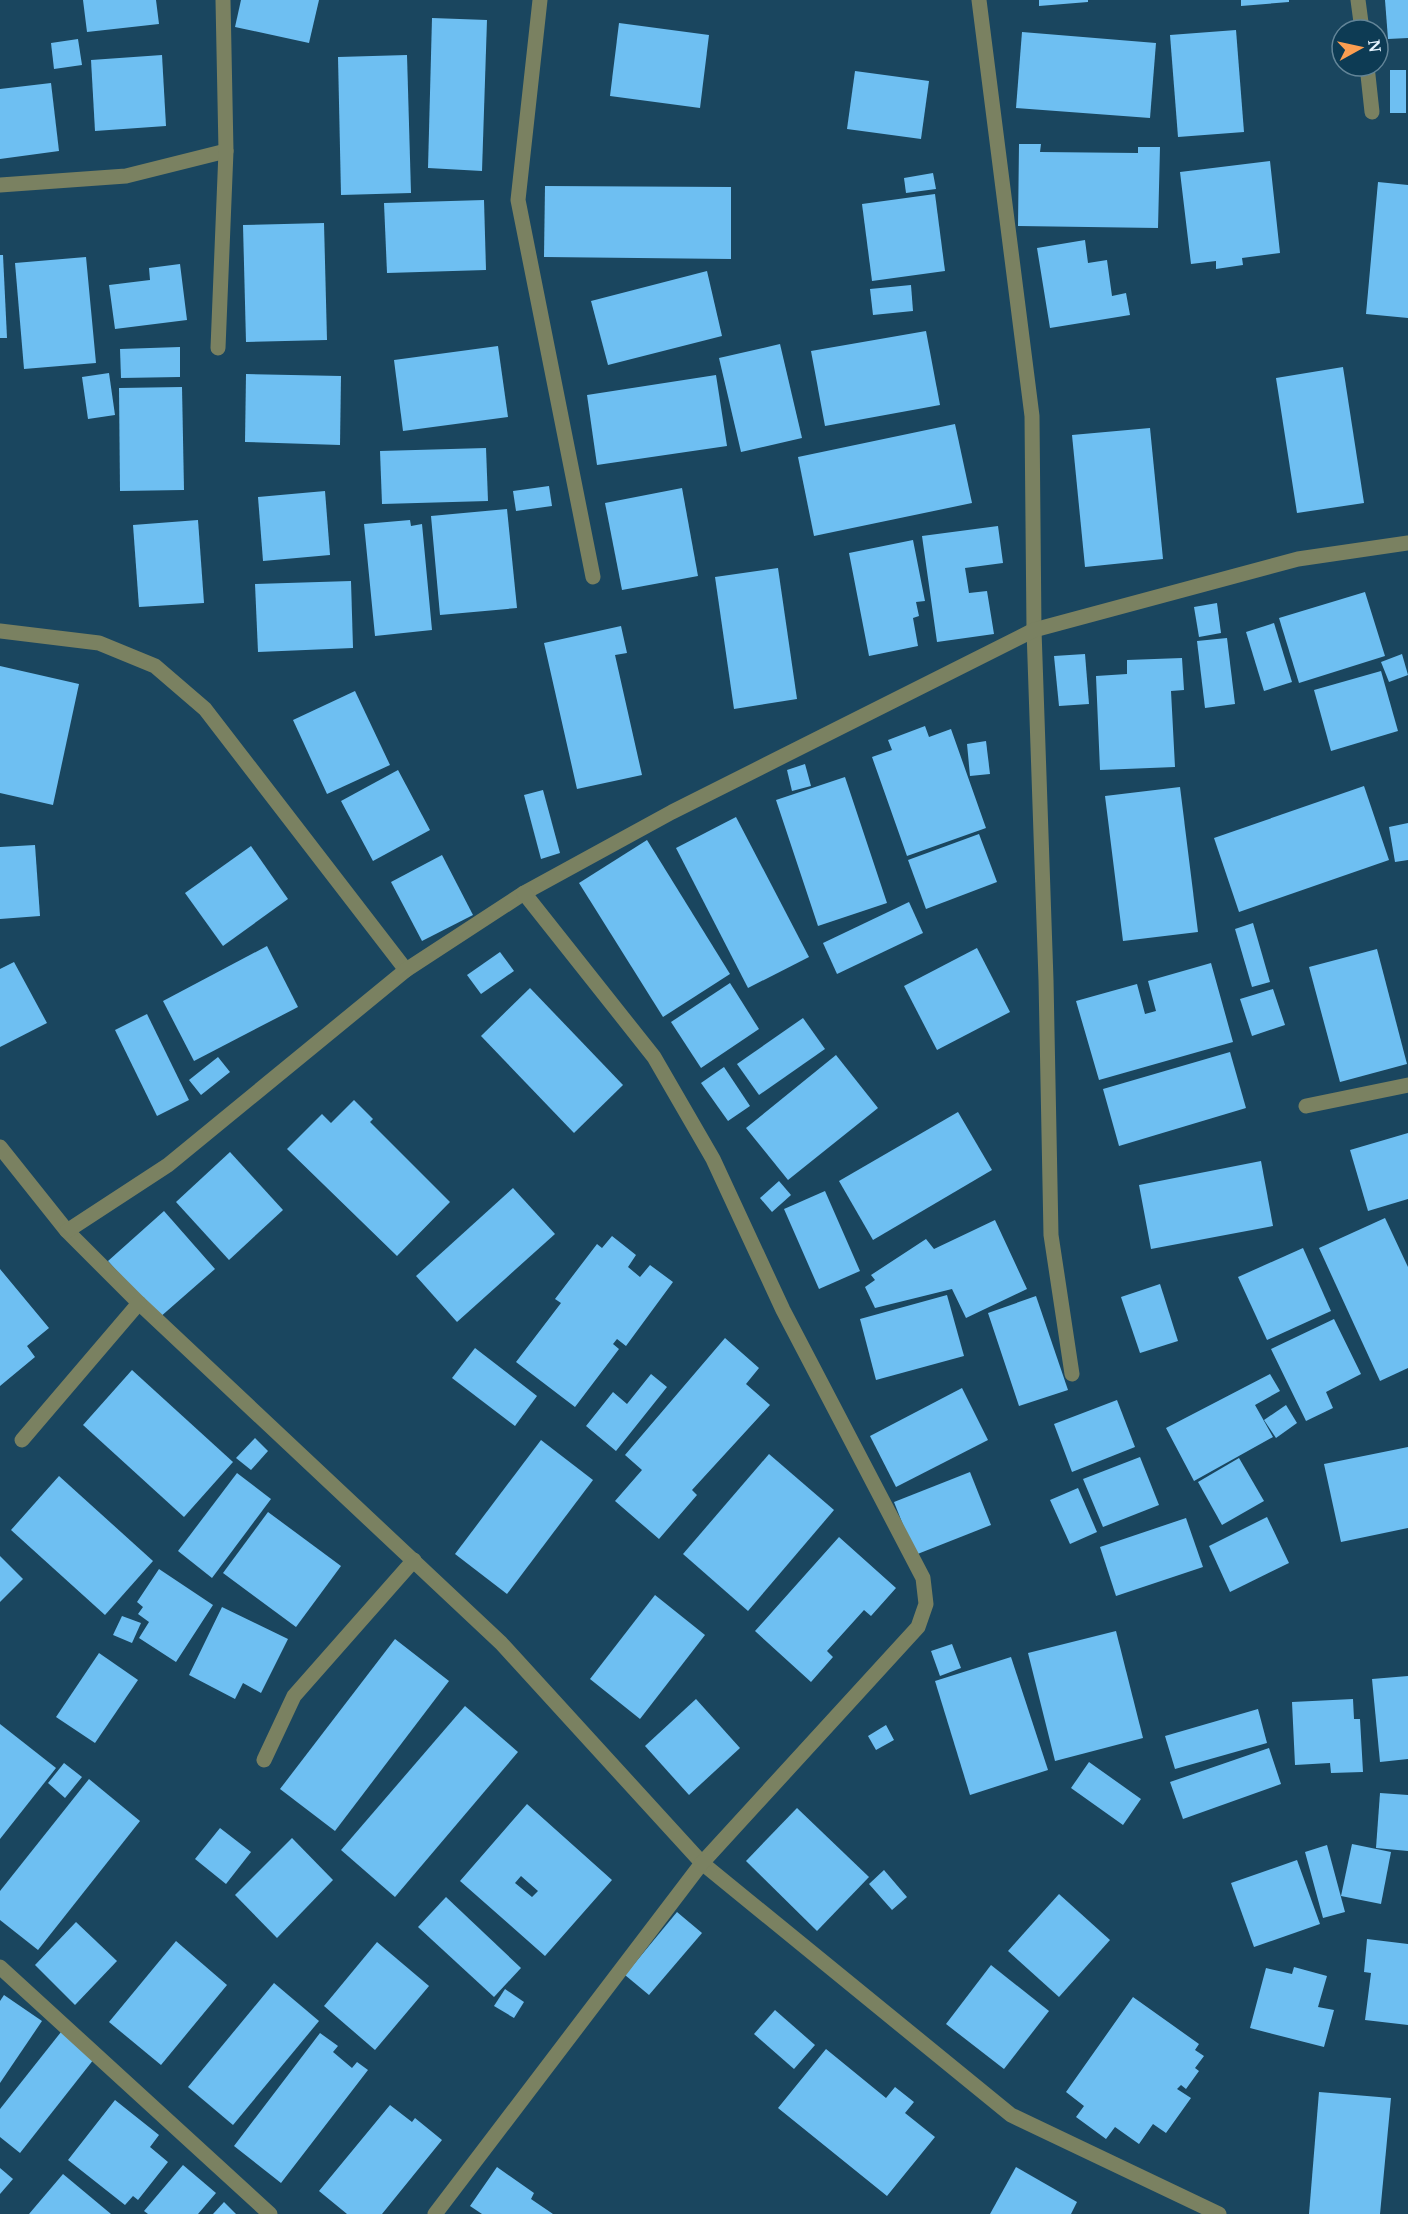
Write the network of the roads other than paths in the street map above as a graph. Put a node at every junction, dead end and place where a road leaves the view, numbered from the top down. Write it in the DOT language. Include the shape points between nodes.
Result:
graph roads {
  1 [pos="223,0"];
  2 [pos="540,0"];
  3 [pos="979,0"];
  4 [pos="1358,0"];
  5 [pos="1360,18"];
  6 [pos="1368,78"];
  7 [pos="1372,112"];
  8 [pos="226,151"];
  9 [pos="0,185"];
  10 [pos="218,348"];
  11 [pos="1408,543"];
  12 [pos="593,577"];
  13 [pos="1034,630"];
  14 [pos="0,631"];
  15 [pos="524,893"];
  16 [pos="406,970"];
  17 [pos="1408,1085"];
  18 [pos="1306,1106"];
  19 [pos="0,1147"];
  20 [pos="67,1231"];
  21 [pos="139,1303"];
  22 [pos="1072,1374"];
  23 [pos="22,1440"];
  24 [pos="414,1560"];
  25 [pos="264,1760"];
  26 [pos="702,1863"];
  27 [pos="0,1967"];
  28 [pos="270,2214"];
  29 [pos="435,2214"];
  30 [pos="1219,2214"];
  1 -- 8 [label="street"];
  2 -- 12 [label="street" via="518,200"];
  3 -- 13 [label="street" via="1032,416"];
  4 -- 5 [label="street"];
  6 -- 7 [label="street"];
  8 -- 9 [label="street" via="126,176"];
  8 -- 10 [label="street"];
  11 -- 13 [label="street" via="1298,559"];
  13 -- 15 [label="street" via="672,812"];
  13 -- 22 [label="street" via="1051,1235"];
  14 -- 16 [label="street" via="99,643 155,666 205,709"];
  15 -- 16 [label="street"];
  15 -- 26 [label="street" via="654,1057 684,1108 713,1159 783,1310 923,1578 926,1604 918,1628"];
  16 -- 20 [label="street" via="168,1165"];
  17 -- 18 [label="street"];
  19 -- 20 [label="street"];
  20 -- 21 [label="street"];
  21 -- 23 [label="street"];
  21 -- 24 [label="street"];
  24 -- 25 [label="street" via="294,1696"];
  24 -- 26 [label="street" via="501,1643"];
  26 -- 29 [label="street"];
  26 -- 30 [label="street" via="1011,2115"];
  27 -- 28 [label="street"];
}
